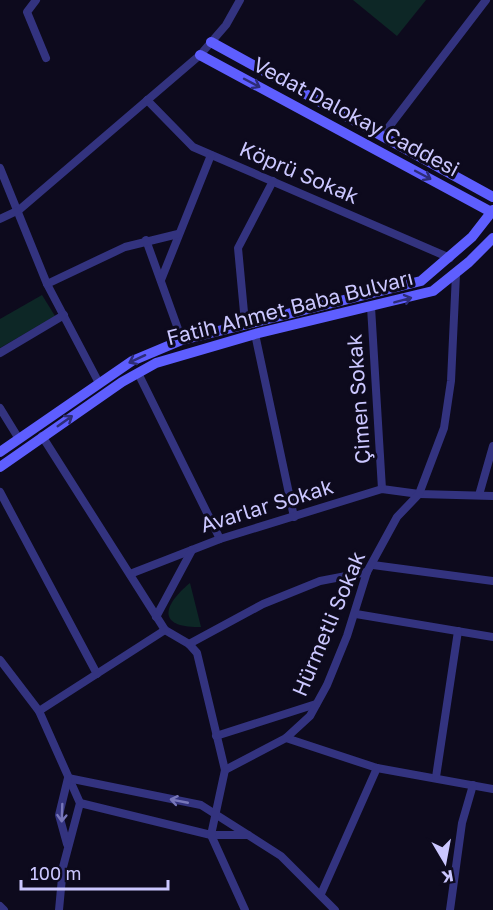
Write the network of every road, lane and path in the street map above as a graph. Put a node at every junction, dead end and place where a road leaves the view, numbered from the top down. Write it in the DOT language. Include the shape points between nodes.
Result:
graph roads {
  1 [pos="36,0"];
  2 [pos="240,0"];
  3 [pos="486,0"];
  4 [pos="211,42"];
  5 [pos="200,55"];
  6 [pos="46,58"];
  7 [pos="147,100"];
  8 [pos="382,136"];
  9 [pos="211,154"];
  10 [pos="0,168"];
  11 [pos="273,181"];
  12 [pos="493,197"];
  13 [pos="19,210"];
  14 [pos="493,212"];
  15 [pos="0,219"];
  16 [pos="178,234"];
  17 [pos="493,238"];
  18 [pos="146,240"];
  19 [pos="450,258"];
  20 [pos="456,274"];
  21 [pos="161,280"];
  22 [pos="47,284"];
  23 [pos="371,307"];
  24 [pos="64,315"];
  25 [pos="245,323"];
  26 [pos="255,334"];
  27 [pos="182,340"];
  28 [pos="0,353"];
  29 [pos="138,374"];
  30 [pos="99,383"];
  31 [pos="0,408"];
  32 [pos="42,436"];
  33 [pos="19,439"];
  34 [pos="493,446"];
  35 [pos="0,453"];
  36 [pos="0,467"];
  37 [pos="382,489"];
  38 [pos="0,492"];
  39 [pos="419,494"];
  40 [pos="479,495"];
  41 [pos="493,496"];
  42 [pos="294,517"];
  43 [pos="220,539"];
  44 [pos="192,550"];
  45 [pos="373,565"];
  46 [pos="367,572"];
  47 [pos="130,574"];
  48 [pos="493,581"];
  49 [pos="356,614"];
  50 [pos="156,617"];
  51 [pos="165,630"];
  52 [pos="458,631"];
  53 [pos="493,637"];
  54 [pos="189,644"];
  55 [pos="0,660"];
  56 [pos="97,674"];
  57 [pos="316,704"];
  58 [pos="39,711"];
  59 [pos="216,736"];
  60 [pos="286,738"];
  61 [pos="377,768"];
  62 [pos="225,770"];
  63 [pos="436,777"];
  64 [pos="68,778"];
  65 [pos="473,785"];
  66 [pos="493,789"];
  67 [pos="80,803"];
  68 [pos="216,814"];
  69 [pos="211,835"];
  70 [pos="249,835"];
  71 [pos="68,847"];
  72 [pos="321,894"];
  73 [pos="0,906"];
  74 [pos="4,910"];
  75 [pos="59,910"];
  76 [pos="245,910"];
  77 [pos="335,910"];
  78 [pos="450,910"];
  1 -- 6 [label="street" via="27,12"];
  2 -- 4 [label="street"];
  3 -- 8 [label="street"];
  4 -- 5 [label="street"];
  4 -- 8 [label="main road, Vedat Dalokay Caddesi"];
  5 -- 7 [label="street"];
  5 -- 14 [label="main road, Vedat Dalokay Caddesi, one-way"];
  7 -- 9 [label="street, Köprü Sokak" via="193,147"];
  7 -- 13 [label="street"];
  8 -- 12 [label="main road, Vedat Dalokay Caddesi"];
  9 -- 11 [label="street, Köprü Sokak"];
  9 -- 16 [label="street"];
  10 -- 13 [label="street"];
  11 -- 19 [label="street, Köprü Sokak"];
  11 -- 25 [label="street" via="238,248"];
  13 -- 15 [label="street"];
  13 -- 22 [label="street"];
  14 -- 19 [label="main road, Fatih Ahmet Baba Bulvarı"];
  16 -- 18 [label="street"];
  16 -- 21 [label="street"];
  17 -- 20 [label="main road, Fatih Ahmet Baba Bulvarı"];
  18 -- 21 [label="street"];
  18 -- 22 [label="street"];
  19 -- 25 [label="main road, Fatih Ahmet Baba Bulvarı" via="421,281"];
  23 -- 20 [label="main road, Fatih Ahmet Baba Bulvarı, one-way" via="433,291"];
  20 -- 39 [label="street, Hürmetli Sokak" via="451,381 444,428"];
  21 -- 27 [label="street"];
  22 -- 24 [label="street"];
  23 -- 26 [label="main road, Fatih Ahmet Baba Bulvarı"];
  23 -- 37 [label="street, Çimen Sokak"];
  24 -- 28 [label="street"];
  24 -- 30 [label="street"];
  25 -- 27 [label="main road, Fatih Ahmet Baba Bulvarı"];
  26 -- 29 [label="main road, Fatih Ahmet Baba Bulvarı" via="156,363"];
  26 -- 42 [label="street"];
  27 -- 30 [label="main road, Fatih Ahmet Baba Bulvarı, one-way" via="132,361"];
  32 -- 29 [label="main road, Fatih Ahmet Baba Bulvarı, one-way"];
  29 -- 43 [label="street"];
  30 -- 33 [label="main road, Fatih Ahmet Baba Bulvarı"];
  31 -- 33 [label="street"];
  32 -- 36 [label="main road, Fatih Ahmet Baba Bulvarı"];
  32 -- 47 [label="street"];
  33 -- 35 [label="main road, Fatih Ahmet Baba Bulvarı"];
  34 -- 40 [label="street"];
  37 -- 39 [label="street, Avarlar Sokak"];
  37 -- 42 [label="street, Avarlar Sokak"];
  38 -- 56 [label="street"];
  39 -- 40 [label="street, Avarlar Sokak"];
  39 -- 45 [label="street, Hürmetli Sokak" via="397,518"];
  40 -- 41 [label="street, Avarlar Sokak"];
  42 -- 43 [label="street, Avarlar Sokak"];
  43 -- 44 [label="street, Avarlar Sokak"];
  44 -- 47 [label="street, Avarlar Sokak"];
  44 -- 50 [label="street"];
  45 -- 46 [label="street, Hürmetli Sokak"];
  45 -- 48 [label="street"];
  46 -- 49 [label="street, Hürmetli Sokak"];
  46 -- 54 [label="street" via="320,580 263,604"];
  47 -- 50 [label="street"];
  49 -- 52 [label="street"];
  49 -- 57 [label="street, Hürmetli Sokak"];
  50 -- 51 [label="street"];
  51 -- 54 [label="street"];
  51 -- 56 [label="street"];
  52 -- 53 [label="street"];
  52 -- 63 [label="street"];
  54 -- 59 [label="street" via="197,653"];
  55 -- 58 [label="street"];
  56 -- 58 [label="street"];
  57 -- 59 [label="street"];
  57 -- 60 [label="street, Hürmetli Sokak" via="310,716"];
  58 -- 64 [label="street"];
  59 -- 62 [label="street"];
  60 -- 61 [label="street"];
  60 -- 62 [label="street, Hürmetli Sokak"];
  61 -- 63 [label="street"];
  61 -- 72 [label="street"];
  62 -- 68 [label="street"];
  63 -- 65 [label="street"];
  64 -- 67 [label="street"];
  68 -- 64 [label="street, one-way" via="201,805"];
  64 -- 71 [label="street, one-way" via="59,815"];
  65 -- 66 [label="street"];
  65 -- 78 [label="street" via="462,823"];
  67 -- 69 [label="street"];
  67 -- 71 [label="street"];
  68 -- 69 [label="street"];
  68 -- 70 [label="street"];
  69 -- 70 [label="street"];
  69 -- 76 [label="street"];
  70 -- 72 [label="street" via="281,856"];
  71 -- 75 [label="street"];
  72 -- 77 [label="street"];
  73 -- 74 [label="street"];
}
